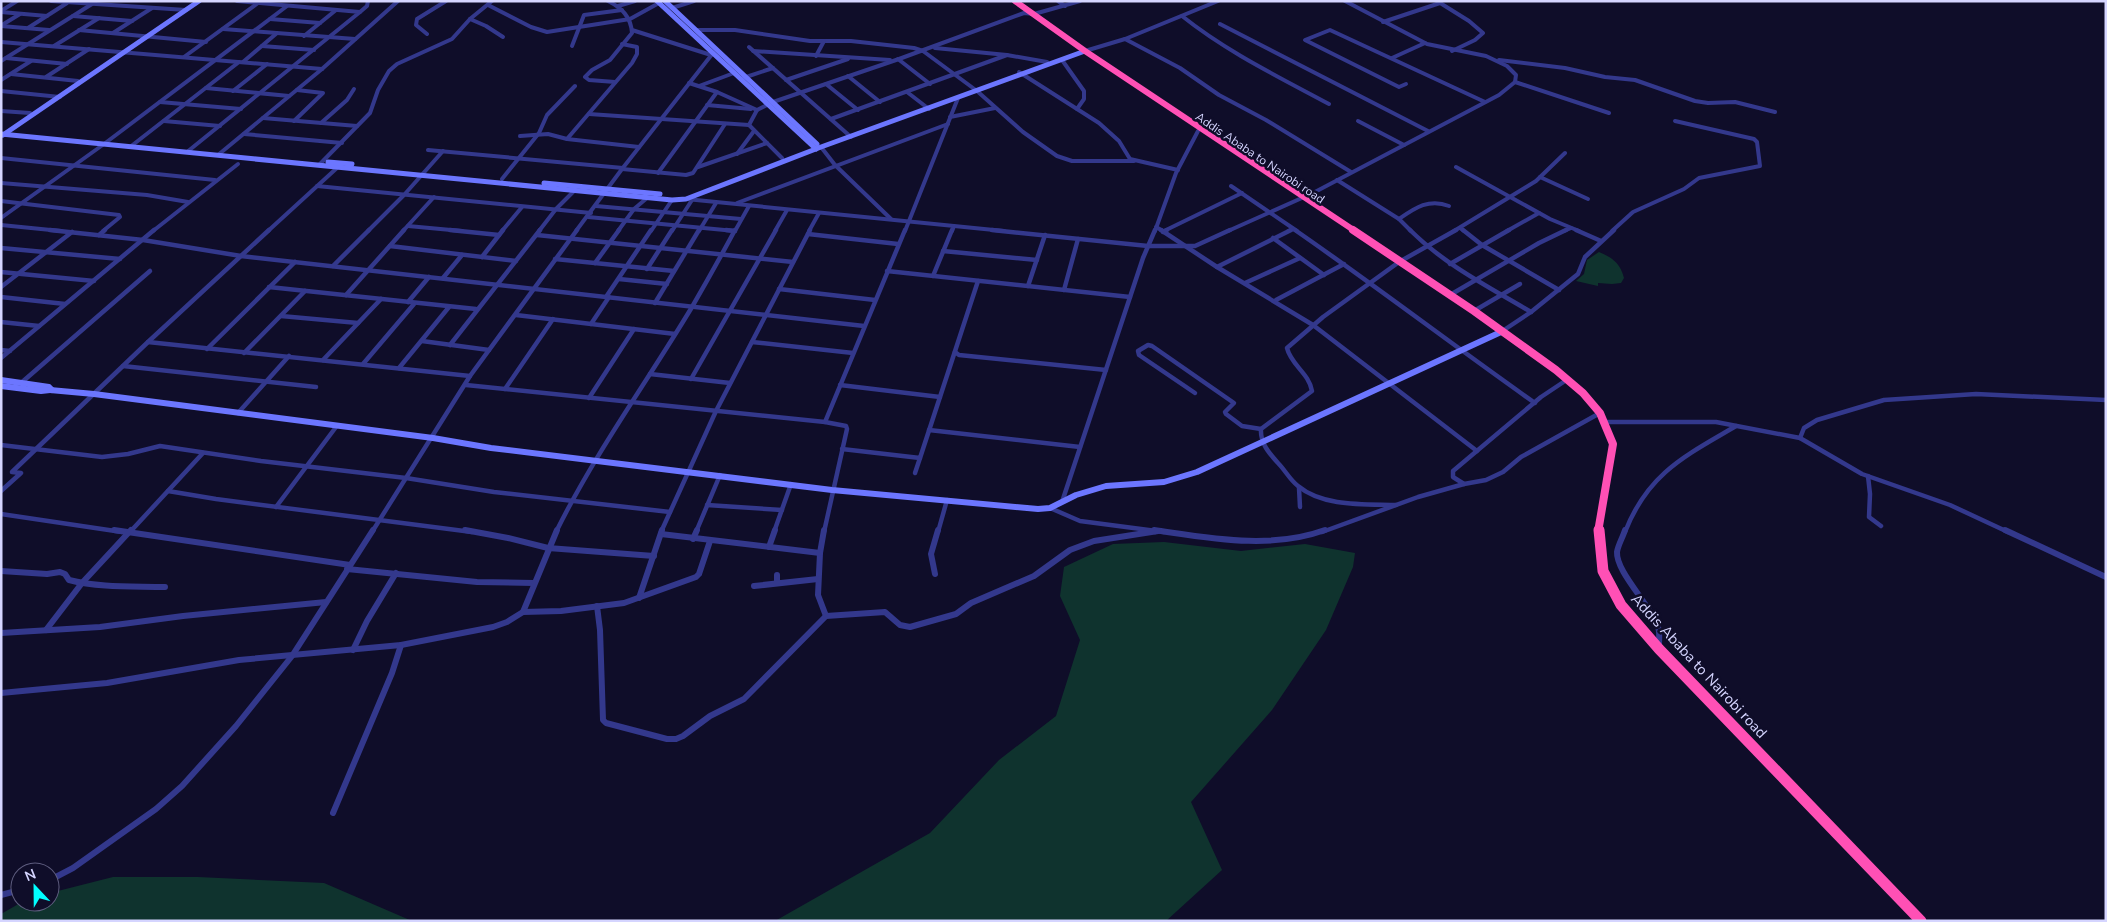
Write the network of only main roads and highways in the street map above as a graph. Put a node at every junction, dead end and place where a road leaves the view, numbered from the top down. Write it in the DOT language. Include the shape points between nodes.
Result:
graph roads {
  1 [pos="194,1"];
  2 [pos="199,1"];
  3 [pos="1006,1"];
  4 [pos="1015,1"];
  5 [pos="660,2"];
  6 [pos="184,10"];
  7 [pos="1082,51"];
  8 [pos="123,52"];
  9 [pos="1021,73"];
  10 [pos="975,90"];
  11 [pos="58,96"];
  12 [pos="927,108"];
  13 [pos="4,133"];
  14 [pos="818,148"];
  15 [pos="321,163"];
  16 [pos="423,173"];
  17 [pos="606,191"];
  18 [pos="1302,198"];
  19 [pos="1398,263"];
  20 [pos="1501,332"];
  21 [pos="1,380"];
  22 [pos="1,386"];
  23 [pos="50,390"];
  24 [pos="1921,921"];
  1 -- 6 [label="main road"];
  2 -- 6 [label="main road"];
  3 -- 7 [label="highway, Addis Ababa to Nairobi road"];
  4 -- 7 [label="highway, Addis Ababa to Nairobi road"];
  5 -- 14 [label="main road" via="712,54"];
  5 -- 14 [label="main road" via="672,8 696,30"];
  6 -- 8 [label="main road"];
  7 -- 9 [label="main road"];
  7 -- 9 [label="main road"];
  7 -- 18 [label="highway, Addis Ababa to Nairobi road"];
  7 -- 18 [label="highway, Addis Ababa to Nairobi road"];
  8 -- 11 [label="main road"];
  8 -- 11 [label="main road"];
  9 -- 10 [label="main road"];
  10 -- 12 [label="main road"];
  10 -- 12 [label="main road"];
  11 -- 13 [label="main road"];
  11 -- 13 [label="main road"];
  12 -- 14 [label="main road"];
  13 -- 15 [label="main road"];
  14 -- 17 [label="main road" via="687,194 673,196"];
  14 -- 17 [label="main road" via="689,200"];
  15 -- 16 [label="main road"];
  15 -- 16 [label="main road"];
  16 -- 17 [label="main road"];
  16 -- 17 [label="main road" via="574,191"];
  18 -- 19 [label="highway, Addis Ababa to Nairobi road"];
  19 -- 20 [label="highway, Addis Ababa to Nairobi road"];
  19 -- 20 [label="highway, Addis Ababa to Nairobi road"];
  20 -- 23 [label="main road" via="1197,472 1164,482 1106,486 1076,495 1050,508 1038,509 832,490"];
  20 -- 24 [label="highway, Addis Ababa to Nairobi road" via="1568,379 1602,418 1613,444 1598,534 1603,571 1621,605 1659,649"];
  21 -- 23 [label="main road" via="48,386"];
  22 -- 23 [label="main road"];
}
